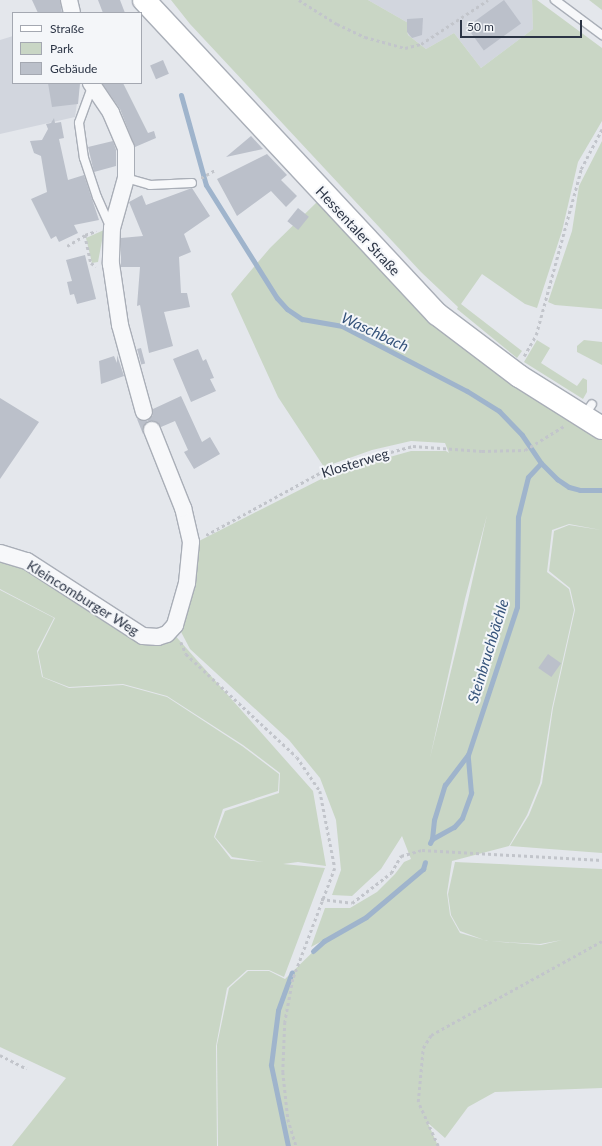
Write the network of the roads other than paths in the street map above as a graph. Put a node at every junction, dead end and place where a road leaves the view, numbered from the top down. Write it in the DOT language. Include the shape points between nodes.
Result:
graph roads {
  1 [pos="69,0"];
  2 [pos="144,0"];
  3 [pos="555,0"];
  4 [pos="72,12"];
  5 [pos="602,35"];
  6 [pos="92,85"];
  7 [pos="126,178"];
  8 [pos="192,183"];
  9 [pos="112,228"];
  10 [pos="144,412"];
  11 [pos="593,416"];
  12 [pos="152,430"];
  13 [pos="0,553"];
  1 -- 4 [label="street"];
  2 -- 11 [label="main road, Hessentaler Straße" via="437,314 519,376"];
  3 -- 5 [label="lane"];
  6 -- 7 [label="street" via="111,113 126,148"];
  6 -- 9 [label="lane" via="79,123 83,151 97,197"];
  7 -- 8 [label="lane" via="150,186"];
  7 -- 9 [label="street"];
  9 -- 10 [label="street" via="111,264 120,325"];
  12 -- 13 [label="street, Kleincomburger Weg" via="183,508 190,542 187,583 175,625 167,634 158,637 143,636 27,561"];
}
